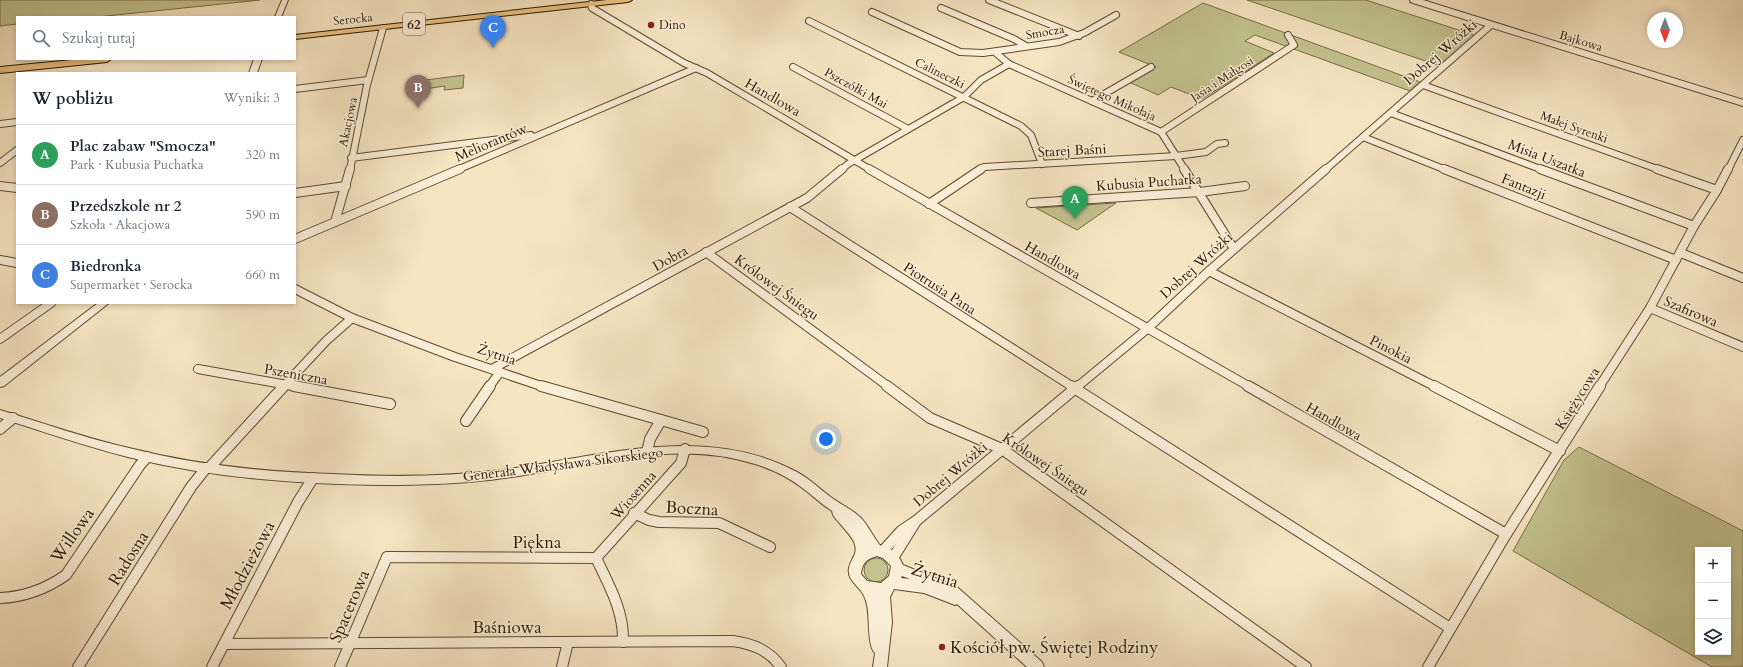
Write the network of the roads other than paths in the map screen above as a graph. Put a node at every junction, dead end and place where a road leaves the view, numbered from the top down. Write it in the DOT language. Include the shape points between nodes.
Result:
graph roads {
  1 [pos="285,0"];
  2 [pos="628,0"];
  3 [pos="989,0"];
  4 [pos="1413,0"];
  5 [pos="591,4"];
  6 [pos="941,8"];
  7 [pos="872,12"];
  8 [pos="1116,15"];
  9 [pos="278,16"];
  10 [pos="809,21"];
  11 [pos="1492,25"];
  12 [pos="383,28"];
  13 [pos="1288,34"];
  14 [pos="1079,36"];
  15 [pos="296,37"];
  16 [pos="1026,46"];
  17 [pos="996,53"];
  18 [pos="97,60"];
  19 [pos="258,60"];
  20 [pos="1009,64"];
  21 [pos="793,67"];
  22 [pos="1151,67"];
  23 [pos="696,68"];
  24 [pos="0,70"];
  25 [pos="253,72"];
  26 [pos="368,80"];
  27 [pos="1423,85"];
  28 [pos="296,89"];
  29 [pos="964,97"];
  30 [pos="1092,101"];
  31 [pos="1743,103"];
  32 [pos="1391,113"];
  33 [pos="16,122"];
  34 [pos="0,124"];
  35 [pos="908,129"];
  36 [pos="1161,132"];
  37 [pos="542,133"];
  38 [pos="1364,137"];
  39 [pos="1743,140"];
  40 [pos="1225,144"];
  41 [pos="16,151"];
  42 [pos="1176,156"];
  43 [pos="352,158"];
  44 [pos="854,160"];
  45 [pos="0,163"];
  46 [pos="1042,164"];
  47 [pos="0,186"];
  48 [pos="346,186"];
  49 [pos="1245,186"];
  50 [pos="16,188"];
  51 [pos="1717,190"];
  52 [pos="1200,192"];
  53 [pos="296,193"];
  54 [pos="1030,203"];
  55 [pos="929,204"];
  56 [pos="790,207"];
  57 [pos="335,222"];
  58 [pos="1694,226"];
  59 [pos="296,239"];
  60 [pos="1234,249"];
  61 [pos="706,252"];
  62 [pos="1678,257"];
  63 [pos="0,260"];
  64 [pos="16,263"];
  65 [pos="1210,271"];
  66 [pos="1743,278"];
  67 [pos="296,290"];
  68 [pos="51,304"];
  69 [pos="103,304"];
  70 [pos="1650,308"];
  71 [pos="352,318"];
  72 [pos="1147,330"];
  73 [pos="0,339"];
  74 [pos="1743,347"];
  75 [pos="198,369"];
  76 [pos="496,371"];
  77 [pos="0,383"];
  78 [pos="284,385"];
  79 [pos="1075,390"];
  80 [pos="390,404"];
  81 [pos="0,414"];
  82 [pos="13,418"];
  83 [pos="661,420"];
  84 [pos="466,421"];
  85 [pos="0,429"];
  86 [pos="703,432"];
  87 [pos="686,449"];
  88 [pos="1002,449"];
  89 [pos="1560,451"];
  90 [pos="647,452"];
  91 [pos="147,457"];
  92 [pos="207,468"];
  93 [pos="313,478"];
  94 [pos="831,504"];
  95 [pos="634,514"];
  96 [pos="916,521"];
  97 [pos="1506,534"];
  98 [pos="770,547"];
  99 [pos="880,551"];
  100 [pos="862,556"];
  101 [pos="387,557"];
  102 [pos="596,558"];
  103 [pos="896,564"];
  104 [pos="890,584"];
  105 [pos="865,586"];
  106 [pos="0,598"];
  107 [pos="968,605"];
  108 [pos="1450,628"];
  109 [pos="568,642"];
  110 [pos="623,642"];
  111 [pos="224,644"];
  112 [pos="350,644"];
  113 [pos="880,662"];
  114 [pos="78,667"];
  115 [pos="212,667"];
  116 [pos="340,667"];
  117 [pos="562,667"];
  118 [pos="781,667"];
  119 [pos="1037,667"];
  120 [pos="1306,667"];
  121 [pos="1428,667"];
  1 -- 9 [label="street"];
  2 -- 5 [label="main road, Serocka / 62"];
  3 -- 14 [label="street"];
  4 -- 11 [label="street, Bajkowa"];
  5 -- 12 [label="main road, Serocka / 62"];
  5 -- 23 [label="street, Handlowa" via="592,8"];
  6 -- 16 [label="street"];
  7 -- 17 [label="street, Smocza" via="960,52"];
  8 -- 14 [label="street, Smocza"];
  10 -- 29 [label="street, Calineczki"];
  11 -- 27 [label="street, Dobrej Wróżki"];
  11 -- 31 [label="street, Bajkowa"];
  12 -- 15 [label="main road, Serocka / 62"];
  12 -- 26 [label="street, Akacjowa"];
  13 -- 36 [label="street, Jasia i Małgosi" via="1294,45"];
  14 -- 16 [label="street, Smocza" via="1064,42"];
  16 -- 17 [label="street, Smocza"];
  17 -- 20 [label="street, Świętego Mikołaja"];
  18 -- 24 [label="main road"];
  19 -- 25 [label="street"];
  20 -- 29 [label="street" via="981,80"];
  20 -- 30 [label="street, Świętego Mikołaja"];
  21 -- 35 [label="street, Pszczółki Mai"];
  22 -- 30 [label="street"];
  23 -- 37 [label="street, Meliorantów"];
  23 -- 44 [label="street, Handlowa"];
  26 -- 28 [label="street"];
  26 -- 43 [label="street, Akacjowa"];
  27 -- 32 [label="street, Dobrej Wróżki"];
  27 -- 51 [label="street, Małej Syrenki"];
  29 -- 35 [label="street"];
  29 -- 46 [label="street, Calineczki" via="1028,131"];
  30 -- 36 [label="street, Świętego Mikołaja"];
  32 -- 38 [label="street, Dobrej Wróżki"];
  32 -- 58 [label="street, Misia Uszatka"];
  33 -- 34 [label="street"];
  35 -- 44 [label="street"];
  36 -- 42 [label="street, Świętego Mikołaja"];
  37 -- 43 [label="street"];
  37 -- 57 [label="street, Meliorantów"];
  38 -- 60 [label="street, Dobrej Wróżki"];
  38 -- 62 [label="street, Fantazji"];
  39 -- 51 [label="street, Księżycowa"];
  40 -- 42 [label="street, Starej Baśni" via="1217,144 1206,152"];
  41 -- 45 [label="street"];
  42 -- 46 [label="street, Starej Baśni"];
  42 -- 52 [label="street, Świętego Mikołaja"];
  43 -- 48 [label="street, Akacjowa"];
  44 -- 55 [label="street, Handlowa"];
  44 -- 56 [label="street, Dobra" via="807,198"];
  46 -- 55 [label="street, Starej Baśni" via="984,167"];
  47 -- 50 [label="street"];
  48 -- 53 [label="street"];
  48 -- 57 [label="street, Akacjowa"];
  49 -- 52 [label="street, Kubusia Puchatka"];
  51 -- 58 [label="street, Księżycowa"];
  52 -- 54 [label="street, Kubusia Puchatka"];
  52 -- 60 [label="street, Świętego Mikołaja"];
  55 -- 72 [label="street, Handlowa"];
  56 -- 61 [label="street, Dobra"];
  56 -- 79 [label="street, Piotrusia Pana"];
  57 -- 59 [label="street, Meliorantów"];
  58 -- 62 [label="street, Księżycowa"];
  60 -- 65 [label="street, Dobrej Wróżki"];
  61 -- 76 [label="street, Dobra"];
  61 -- 88 [label="street, Królowej Śniegu" via="930,418"];
  62 -- 66 [label="street, Fantazji"];
  62 -- 70 [label="street, Księżycowa"];
  63 -- 64 [label="street"];
  65 -- 72 [label="street, Dobrej Wróżki"];
  65 -- 89 [label="street, Pinokia"];
  67 -- 71 [label="street, Żytnia"];
  68 -- 73 [label="street"];
  69 -- 77 [label="street"];
  70 -- 74 [label="street, Szafirowa"];
  70 -- 89 [label="street, Księżycowa"];
  71 -- 76 [label="street, Żytnia"];
  71 -- 78 [label="street, Radosna"];
  72 -- 79 [label="street, Dobrej Wróżki"];
  72 -- 97 [label="street, Handlowa"];
  75 -- 78 [label="street, Pszeniczna"];
  76 -- 83 [label="street, Żytnia"];
  76 -- 84 [label="street"];
  78 -- 80 [label="street, Pszeniczna"];
  78 -- 92 [label="street, Radosna"];
  79 -- 88 [label="street, Dobrej Wróżki"];
  79 -- 108 [label="street, Piotrusia Pana"];
  81 -- 82 [label="street, Generała Władysława Sikorskiego"];
  82 -- 85 [label="street"];
  82 -- 91 [label="street, Generała Władysława Sikorskiego"];
  83 -- 86 [label="street, Żytnia"];
  83 -- 90 [label="street" via="650,439"];
  87 -- 90 [label="street, Generała Władysława Sikorskiego"];
  87 -- 94 [label="street, Generała Władysława Sikorskiego" via="716,451 762,462 799,479"];
  87 -- 95 [label="street, Wiosenna" via="681,463"];
  88 -- 96 [label="street, Dobrej Wróżki"];
  88 -- 120 [label="street, Królowej Śniegu"];
  89 -- 97 [label="street, Księżycowa"];
  90 -- 93 [label="street, Generała Władysława Sikorskiego" via="491,475 392,479"];
  91 -- 92 [label="street, Generała Władysława Sikorskiego"];
  91 -- 106 [label="street, Willowa" via="66,575 54,584 24,596"];
  92 -- 93 [label="street, Generała Władysława Sikorskiego"];
  92 -- 114 [label="street, Radosna" via="191,487"];
  93 -- 111 [label="street, Młodzieżowa"];
  94 -- 99 [label="street, Generała Władysława Sikorskiego" via="858,523"];
  94 -- 100 [label="street, Generała Władysława Sikorskiego" via="860,541"];
  95 -- 98 [label="street, Boczna" via="659,522 719,523"];
  95 -- 102 [label="street, Wiosenna"];
  96 -- 99 [label="street, Dobrej Wróżki"];
  96 -- 103 [label="street, Dobrej Wróżki"];
  97 -- 108 [label="street, Księżycowa"];
  99 -- 100 [label="street"];
  99 -- 103 [label="street"];
  100 -- 105 [label="street" via="855,566 855,571"];
  101 -- 102 [label="street, Piękna"];
  101 -- 112 [label="street, Spacerowa"];
  102 -- 110 [label="street" via="624,623"];
  103 -- 104 [label="street" via="895,579"];
  103 -- 107 [label="street, Żytnia" via="945,587"];
  104 -- 105 [label="street" via="877,588"];
  104 -- 107 [label="street, Żytnia" via="909,584"];
  104 -- 113 [label="street" via="884,597 885,622"];
  105 -- 113 [label="street" via="874,602"];
  107 -- 119 [label="street, Żytnia"];
  108 -- 121 [label="street, Księżycowa"];
  109 -- 110 [label="street, Baśniowa"];
  109 -- 112 [label="street, Baśniowa"];
  109 -- 117 [label="street"];
  110 -- 118 [label="street, Baśniowa" via="745,642 766,650"];
  111 -- 112 [label="street, Baśniowa"];
  111 -- 115 [label="street, Młodzieżowa"];
  112 -- 116 [label="street, Spacerowa"];
}
